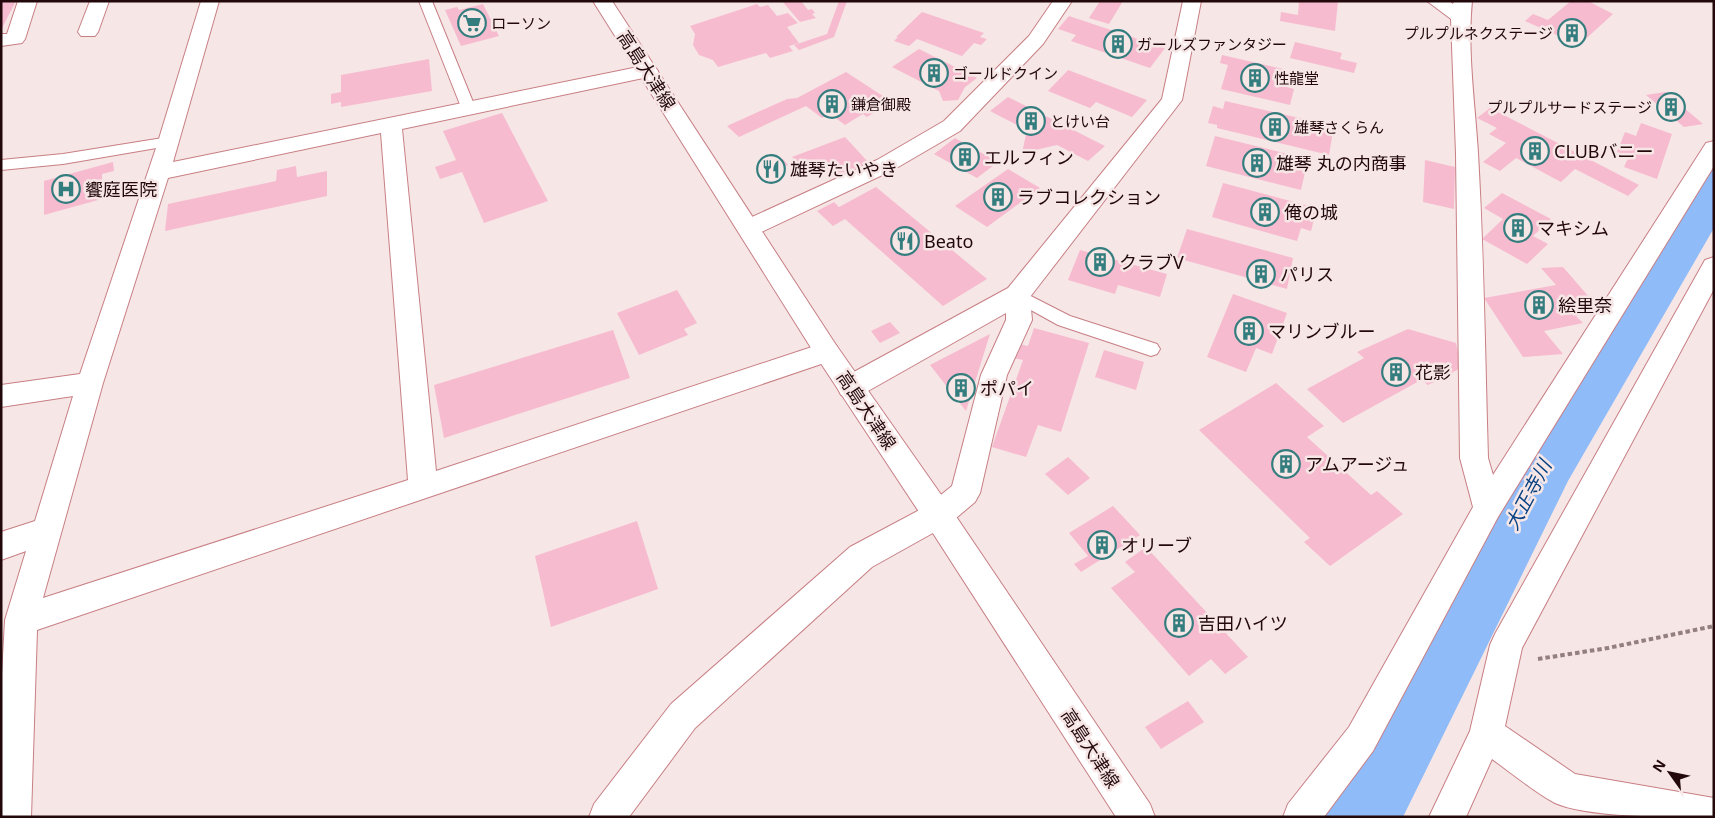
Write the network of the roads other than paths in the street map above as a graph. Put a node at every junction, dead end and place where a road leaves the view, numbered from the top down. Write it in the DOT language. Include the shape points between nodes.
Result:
graph roads {
  1 [pos="28,1"];
  2 [pos="100,1"];
  3 [pos="210,1"];
  4 [pos="425,1"];
  5 [pos="602,1"];
  6 [pos="1064,1"];
  7 [pos="1192,1"];
  8 [pos="1436,1"];
  9 [pos="1462,9"];
  10 [pos="88,32"];
  11 [pos="1,40"];
  12 [pos="648,71"];
  13 [pos="468,107"];
  14 [pos="392,125"];
  15 [pos="169,142"];
  16 [pos="1714,148"];
  17 [pos="1,165"];
  18 [pos="158,173"];
  19 [pos="749,228"];
  20 [pos="1714,266"];
  21 [pos="1017,294"];
  22 [pos="1151,350"];
  23 [pos="827,352"];
  24 [pos="90,384"];
  25 [pos="851,387"];
  26 [pos="1,396"];
  27 [pos="423,488"];
  28 [pos="1488,508"];
  29 [pos="938,515"];
  30 [pos="46,530"];
  31 [pos="1,546"];
  32 [pos="21,620"];
  33 [pos="1486,734"];
  34 [pos="1714,816"];
  35 [pos="13,817"];
  36 [pos="607,817"];
  37 [pos="1137,817"];
  38 [pos="1301,817"];
  39 [pos="1447,817"];
  1 -- 11 [label="street" via="15,39"];
  2 -- 10 [label="street"];
  3 -- 15 [label="street"];
  4 -- 13 [label="lane"];
  5 -- 12 [label="street, 高島大津線"];
  6 -- 19 [label="street" via="1036,40 952,126 885,165"];
  7 -- 21 [label="street" via="1172,100"];
  8 -- 9 [label="street"];
  9 -- 28 [label="street" via="1474,458"];
  12 -- 13 [label="street"];
  12 -- 19 [label="street, 高島大津線"];
  13 -- 14 [label="street"];
  14 -- 18 [label="street"];
  14 -- 27 [label="street"];
  15 -- 17 [label="lane" via="64,159"];
  15 -- 18 [label="street"];
  16 -- 28 [label="street"];
  18 -- 24 [label="street"];
  19 -- 23 [label="street, 高島大津線"];
  20 -- 33 [label="street" via="1506,645"];
  21 -- 22 [label="lane" via="1034,307"];
  21 -- 25 [label="street"];
  21 -- 29 [label="street" via="1019,320 994,375 965,493"];
  23 -- 25 [label="street, 高島大津線"];
  23 -- 27 [label="street"];
  24 -- 26 [label="street"];
  24 -- 30 [label="street"];
  25 -- 29 [label="street, 高島大津線"];
  27 -- 32 [label="street"];
  28 -- 38 [label="street" via="1361,739"];
  29 -- 36 [label="street" via="861,557 683,716"];
  29 -- 37 [label="street, 高島大津線"];
  30 -- 31 [label="street"];
  30 -- 32 [label="street"];
  32 -- 35 [label="street"];
  33 -- 34 [label="street" via="1568,791"];
  33 -- 39 [label="street"];
}
